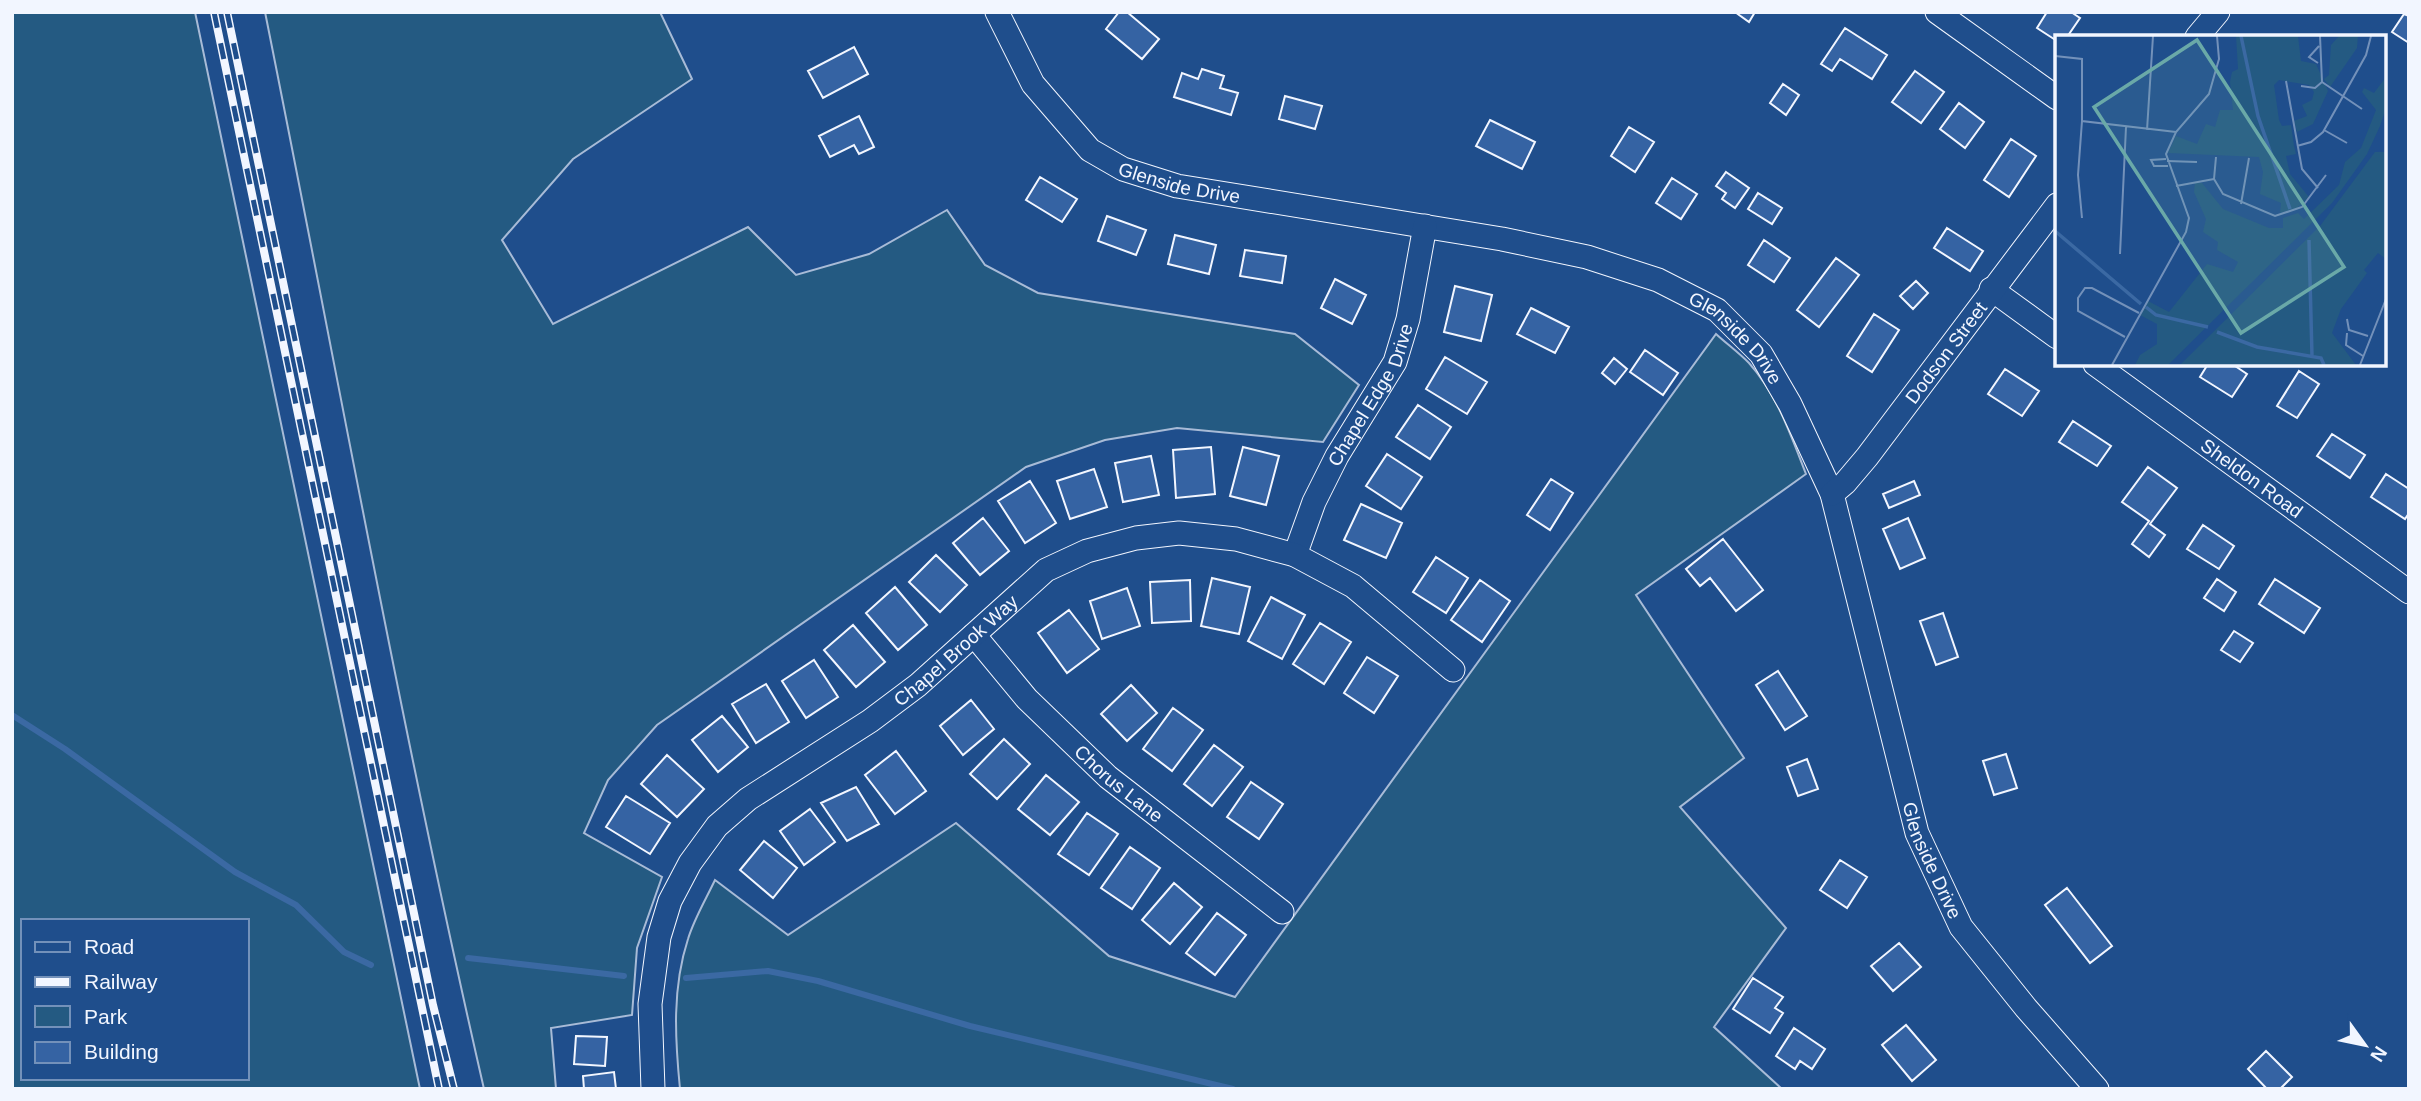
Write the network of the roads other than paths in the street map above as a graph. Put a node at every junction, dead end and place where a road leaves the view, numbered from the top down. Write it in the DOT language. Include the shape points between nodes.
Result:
graph roads {
  1 [pos="997,12"];
  2 [pos="1937,12"];
  3 [pos="2218,12"];
  4 [pos="2199,35"];
  5 [pos="2055,97"];
  6 [pos="2055,208"];
  7 [pos="1425,226"];
  8 [pos="1991,289"];
  9 [pos="2055,336"];
  10 [pos="2098,366"];
  11 [pos="1832,494"];
  12 [pos="1294,555"];
  13 [pos="2409,592"];
  14 [pos="974,635"];
  15 [pos="1453,670"];
  16 [pos="1282,912"];
  17 [pos="653,1089"];
  18 [pos="2097,1089"];
  1 -- 7 [label="street, Glenside Drive" via="1033,84 1090,150 1124,169 1177,186"];
  2 -- 5 [label="street"];
  3 -- 4 [label="street"];
  6 -- 8 [label="street, Dodson Street"];
  7 -- 11 [label="street, Glenside Drive" via="1587,257 1658,280 1717,310 1761,354"];
  7 -- 12 [label="street, Chapel Edge Drive" via="1395,362 1337,456"];
  8 -- 9 [label="street"];
  8 -- 11 [label="street, Dodson Street" via="1867,457"];
  10 -- 13 [label="street, Sheldon Road"];
  11 -- 18 [label="street, Glenside Drive" via="1917,833 1961,927"];
  12 -- 14 [label="street, Chapel Brook Way" via="1225,538 1179,533 1136,538 1087,551 1046,570"];
  12 -- 15 [label="street, Chapel Brook Way" via="1353,586"];
  14 -- 16 [label="street, Chorus Lane" via="1027,699 1108,777"];
  14 -- 17 [label="street, Chapel Brook Way" via="870,721 748,799 717,826 690,863 670,901 659,937 650,1003"];
}
